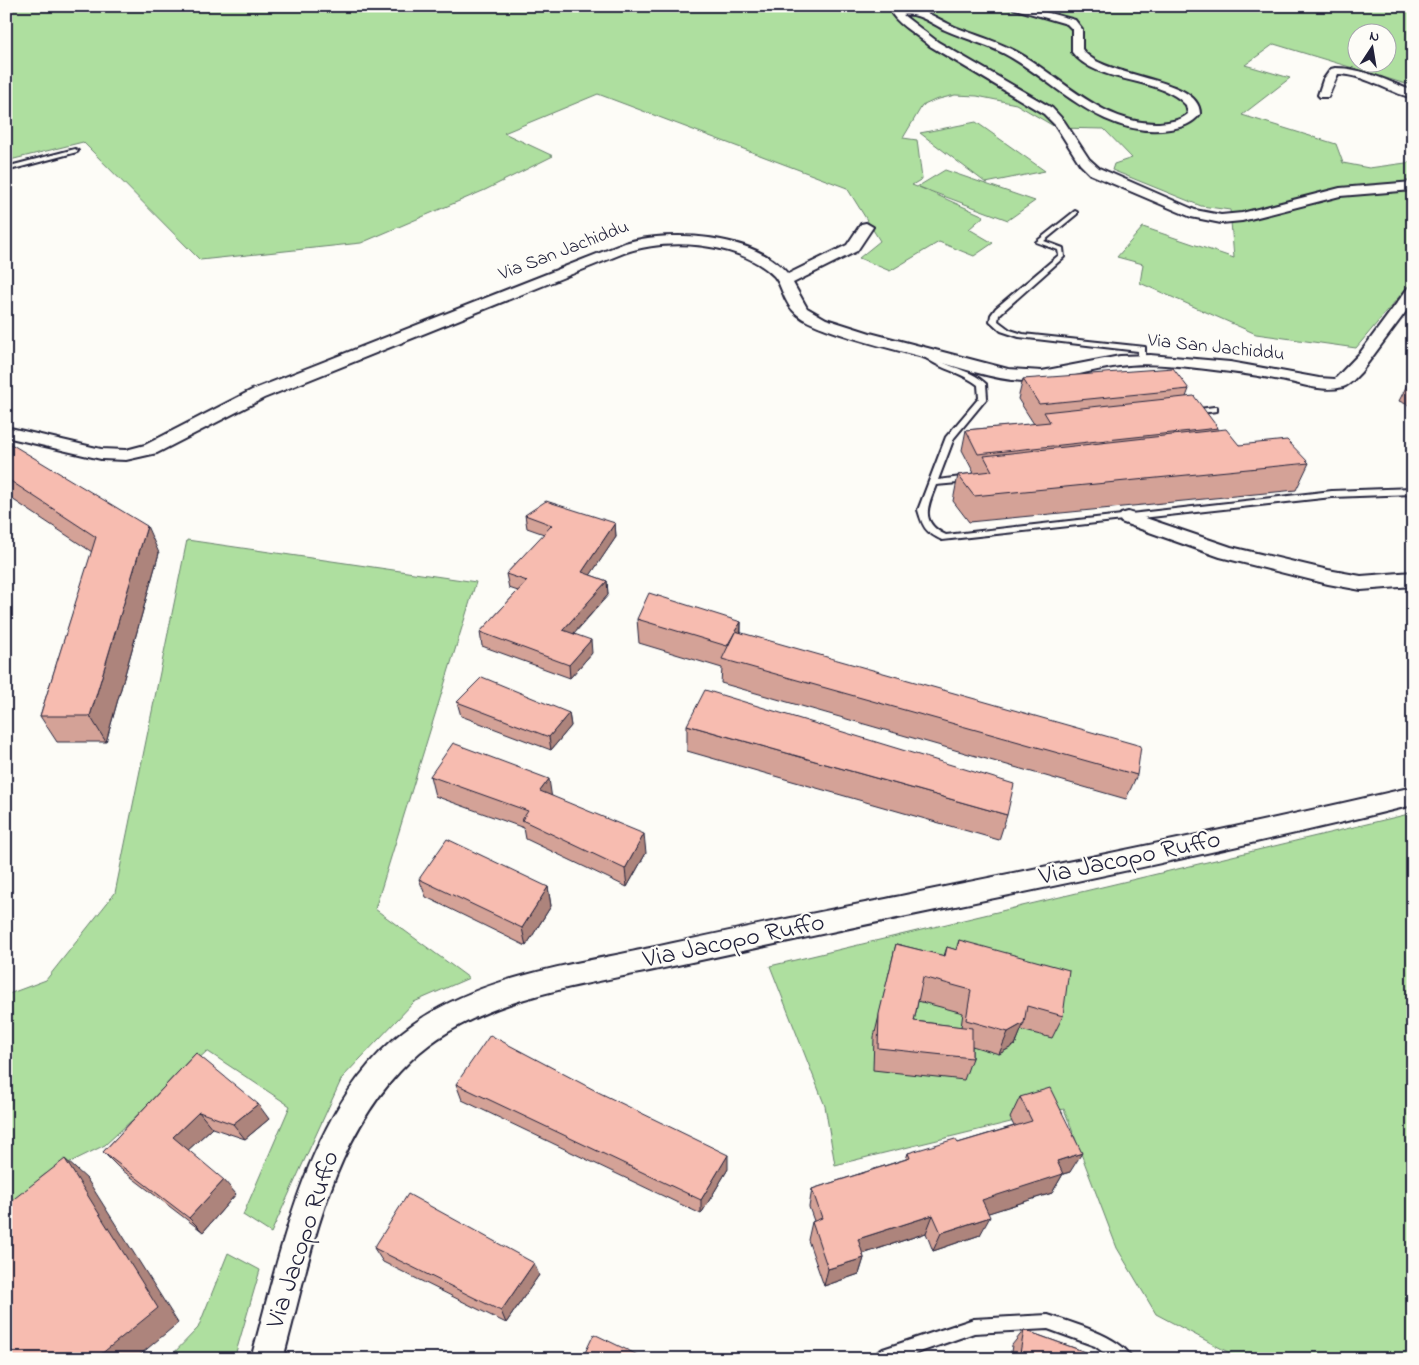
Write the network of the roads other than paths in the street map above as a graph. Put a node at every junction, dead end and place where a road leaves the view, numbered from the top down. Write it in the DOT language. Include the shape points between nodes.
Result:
graph roads {
  1 [pos="1010,6"];
  2 [pos="1324,95"];
  3 [pos="1413,95"];
  4 [pos="75,151"];
  5 [pos="6,169"];
  6 [pos="1413,186"];
  7 [pos="1075,213"];
  8 [pos="866,227"];
  9 [pos="785,281"];
  10 [pos="1413,291"];
  11 [pos="923,351"];
  12 [pos="1142,360"];
  13 [pos="1214,409"];
  14 [pos="1184,412"];
  15 [pos="6,432"];
  16 [pos="960,436"];
  17 [pos="950,438"];
  18 [pos="981,477"];
  19 [pos="932,483"];
  20 [pos="1413,491"];
  21 [pos="1128,518"];
  22 [pos="1413,579"];
  23 [pos="1413,796"];
  24 [pos="884,1357"];
  25 [pos="267,1359"];
  26 [pos="1125,1359"];
  1 -- 6 [label="street" via="1071,22 1077,28 1076,47 1083,58 1101,67 1174,90 1192,102 1191,118 1165,126 1117,121 1072,95 1010,52 919,14 906,11 897,14 934,44 1048,110 1058,119 1087,164 1108,178 1191,213 1221,219 1242,217 1340,192"];
  2 -- 3 [label="street" via="1335,71 1342,70"];
  4 -- 5 [label="lane"];
  7 -- 12 [label="lane" via="1039,242 1061,249 1062,256 1000,310 994,321 1009,333 1023,336 1142,349"];
  8 -- 9 [label="street" via="849,250"];
  9 -- 11 [label="street, Via San Jachiddu" via="793,303 806,315 849,331"];
  9 -- 15 [label="street, Via San Jachiddu" via="768,264 736,248 679,241 642,242 258,394 150,449 126,455 101,454"];
  10 -- 12 [label="street, Via San Jachiddu" via="1341,382 1320,382 1218,365"];
  11 -- 12 [label="street, Via San Jachiddu" via="1031,376"];
  11 -- 17 [label="lane" via="933,361 972,376 982,384 983,398"];
  13 -- 14 [label="lane"];
  16 -- 17 [label="lane"];
  17 -- 19 [label="lane"];
  18 -- 19 [label="lane"];
  19 -- 21 [label="lane" via="922,510 923,518 934,533 945,538"];
  20 -- 21 [label="lane" via="1332,494"];
  21 -- 22 [label="street" via="1227,552 1344,581 1379,583"];
  23 -- 25 [label="street, Via Jacopo Ruffo" via="1134,859 699,949 539,985 468,1007 403,1048 378,1074 353,1110 333,1146 315,1191"];
  24 -- 26 [label="lane" via="974,1326 1048,1322 1099,1340"];
}
